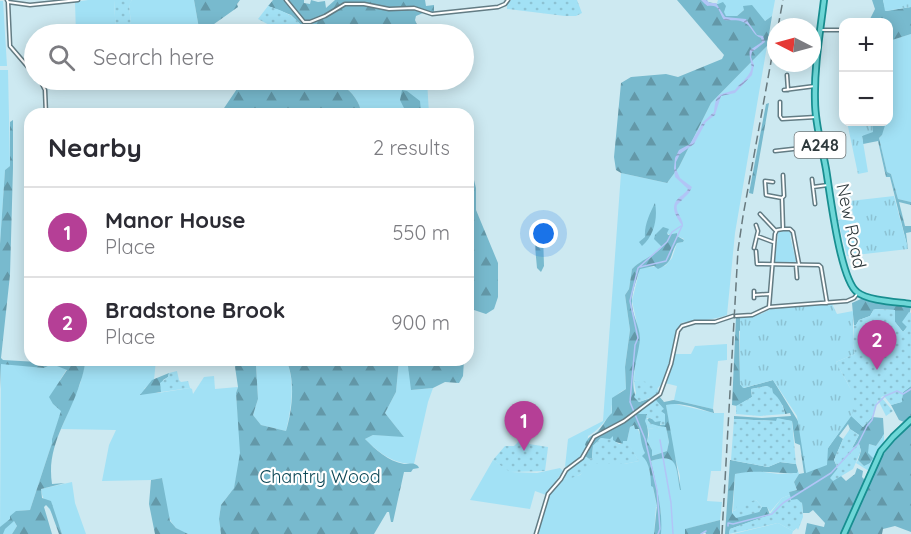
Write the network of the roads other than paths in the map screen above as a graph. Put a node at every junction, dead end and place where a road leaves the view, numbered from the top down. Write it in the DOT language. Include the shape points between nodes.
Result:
graph roads {
  1 [pos="78,0"];
  2 [pos="286,0"];
  3 [pos="508,0"];
  4 [pos="824,0"];
  5 [pos="7,1"];
  6 [pos="821,22"];
  7 [pos="821,30"];
  8 [pos="839,30"];
  9 [pos="24,62"];
  10 [pos="816,72"];
  11 [pos="787,75"];
  12 [pos="815,86"];
  13 [pos="45,90"];
  14 [pos="780,102"];
  15 [pos="46,108"];
  16 [pos="816,117"];
  17 [pos="820,146"];
  18 [pos="775,151"];
  19 [pos="783,176"];
  20 [pos="812,179"];
  21 [pos="759,181"];
  22 [pos="765,182"];
  23 [pos="773,182"];
  24 [pos="828,185"];
  25 [pos="813,187"];
  26 [pos="782,198"];
  27 [pos="815,204"];
  28 [pos="760,214"];
  29 [pos="756,225"];
  30 [pos="783,229"];
  31 [pos="776,231"];
  32 [pos="757,236"];
  33 [pos="774,242"];
  34 [pos="754,248"];
  35 [pos="756,252"];
  36 [pos="798,265"];
  37 [pos="772,266"];
  38 [pos="797,278"];
  39 [pos="754,291"];
  40 [pos="858,293"];
  41 [pos="769,294"];
  42 [pos="828,303"];
  43 [pos="911,304"];
  44 [pos="769,308"];
  45 [pos="911,420"];
  46 [pos="536,534"];
  47 [pos="844,534"];
  1 -- 5 [label="street" via="30,5"];
  2 -- 3 [label="street" via="304,22 345,4 432,14 498,7"];
  4 -- 6 [label="main road, New Road / A248"];
  5 -- 9 [label="street" via="10,46"];
  7 -- 8 [label="street"];
  10 -- 12 [label="main road, New Road / A248"];
  11 -- 12 [label="street" via="786,90"];
  12 -- 16 [label="main road, New Road / A248"];
  13 -- 15 [label="street"];
  14 -- 16 [label="street" via="780,119"];
  16 -- 17 [label="main road, New Road / A248"];
  17 -- 18 [label="street"];
  17 -- 24 [label="main road, New Road / A248"];
  19 -- 26 [label="street"];
  20 -- 25 [label="street"];
  21 -- 22 [label="street"];
  22 -- 23 [label="street"];
  22 -- 26 [label="street" via="766,195"];
  24 -- 25 [label="street"];
  24 -- 40 [label="main road, New Road / A248" via="847,274"];
  25 -- 27 [label="street"];
  26 -- 30 [label="street"];
  28 -- 31 [label="street"];
  29 -- 32 [label="street"];
  30 -- 31 [label="street"];
  30 -- 36 [label="street" via="793,232"];
  31 -- 33 [label="street"];
  32 -- 33 [label="street"];
  32 -- 34 [label="street"];
  33 -- 37 [label="street"];
  35 -- 37 [label="street" via="757,264"];
  36 -- 37 [label="street"];
  36 -- 38 [label="street"];
  36 -- 42 [label="street" via="821,267"];
  37 -- 41 [label="street"];
  39 -- 41 [label="street" via="754,297"];
  40 -- 42 [label="street" via="847,301"];
  40 -- 43 [label="main road, New Road"];
  41 -- 44 [label="street"];
  42 -- 44 [label="street"];
  44 -- 46 [label="street" via="752,315 682,326 660,394 594,437 582,458 566,470 545,499"];
  45 -- 47 [label="main road" via="881,451"];
}
